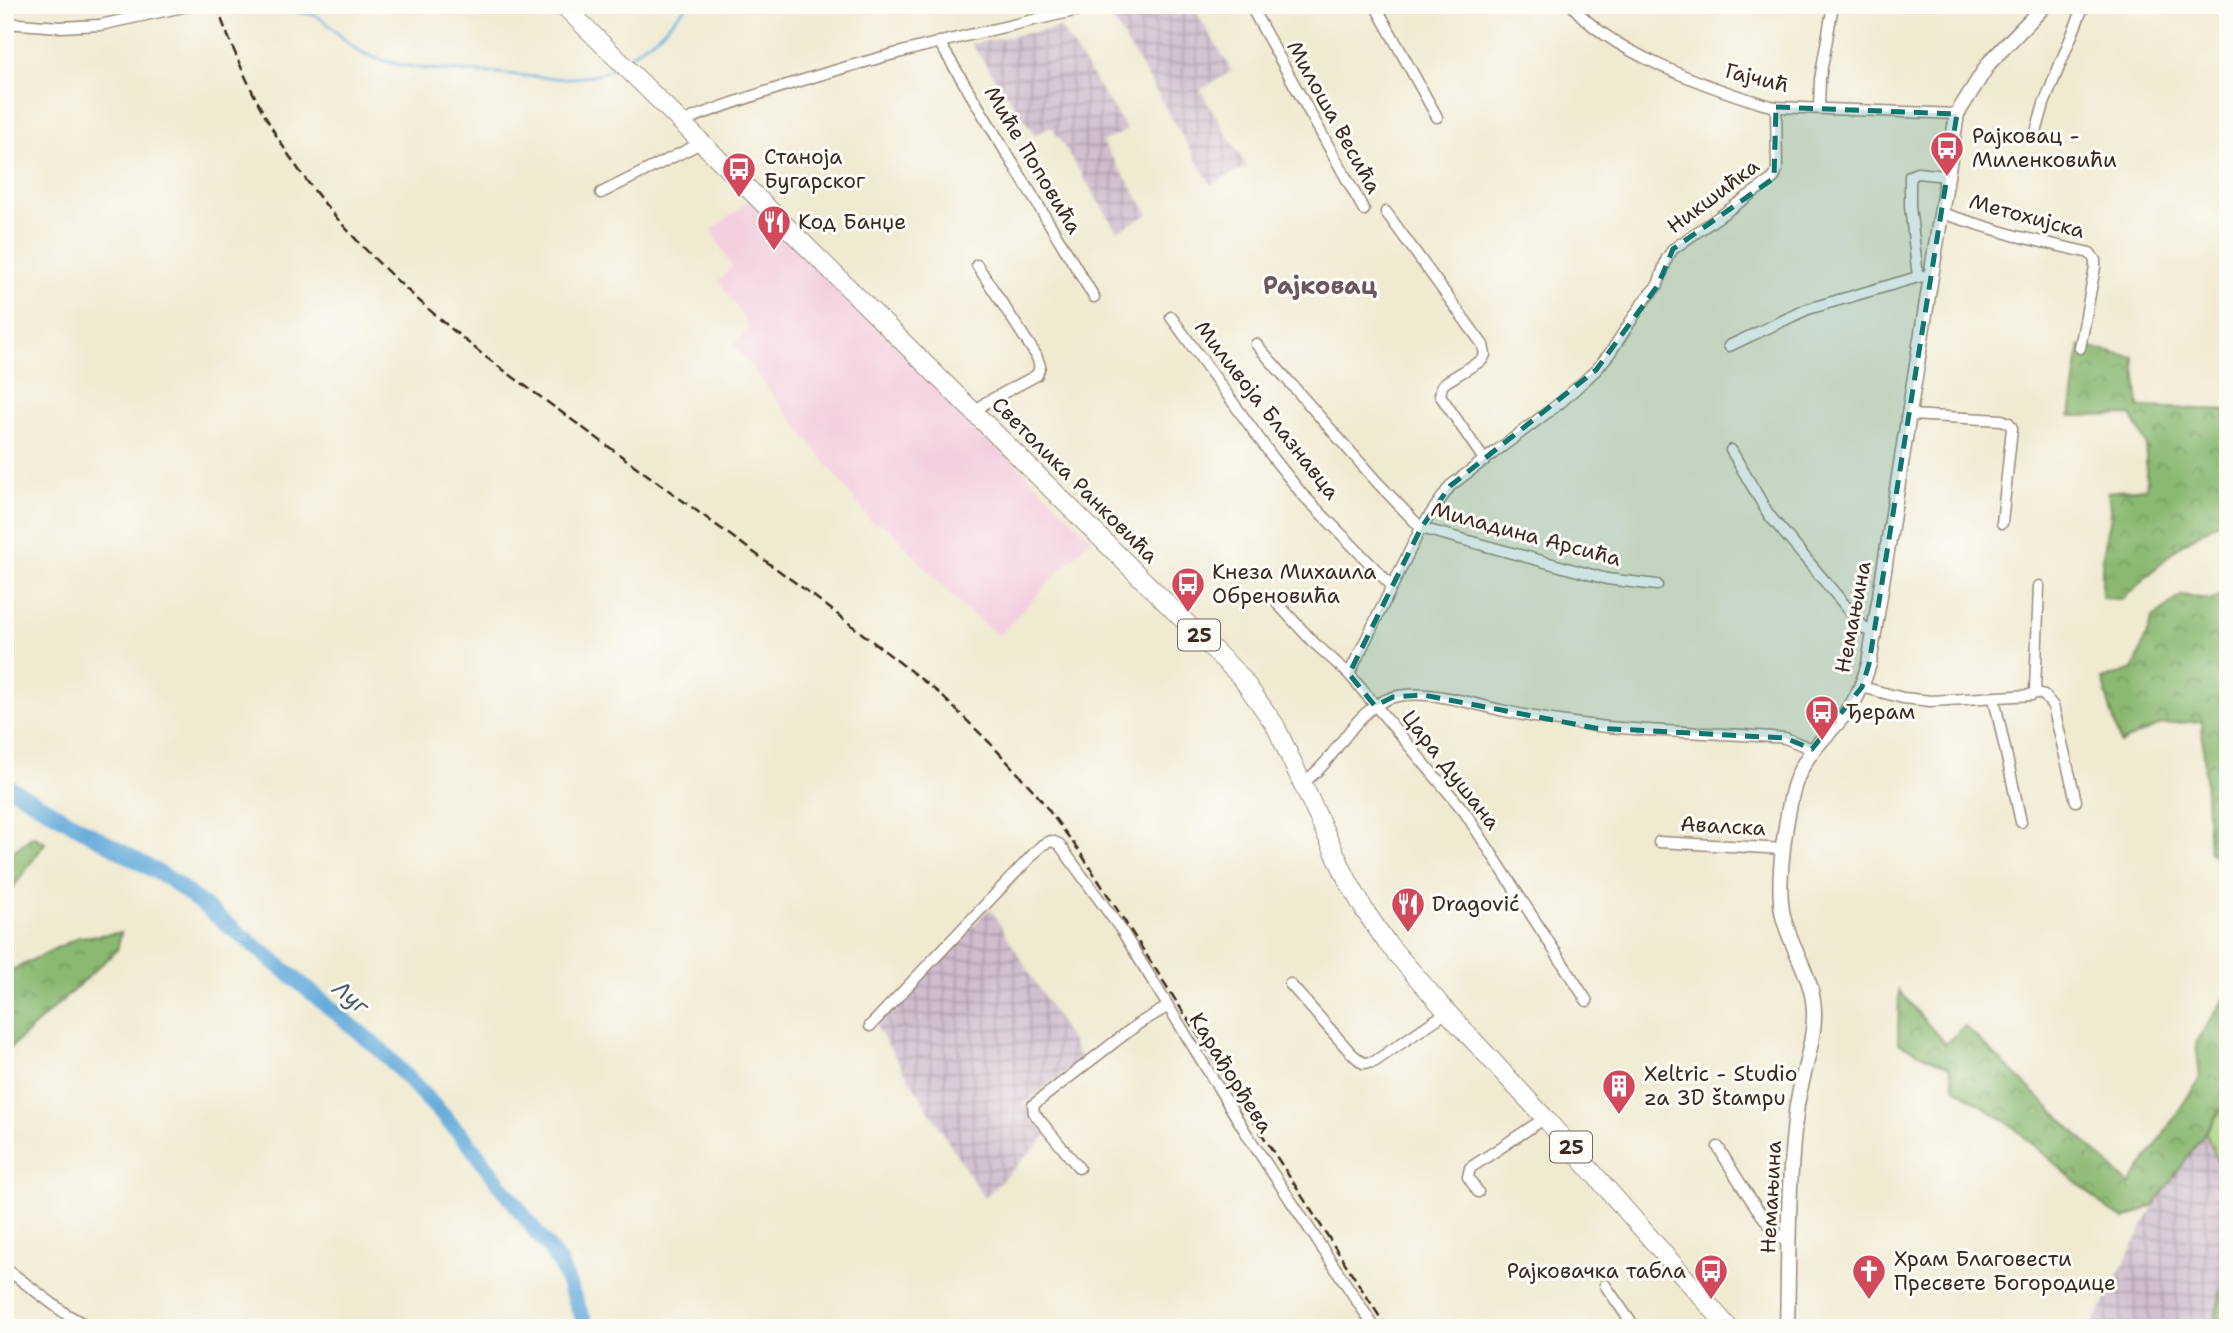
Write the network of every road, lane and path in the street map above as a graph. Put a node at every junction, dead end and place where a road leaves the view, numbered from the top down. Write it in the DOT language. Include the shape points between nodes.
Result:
graph roads {
  1 [pos="192,5"];
  2 [pos="1102,5"];
  3 [pos="1250,5"];
  4 [pos="1375,5"];
  5 [pos="1572,5"];
  6 [pos="1833,5"];
  7 [pos="2045,5"];
  8 [pos="2084,5"];
  9 [pos="565,6"];
  10 [pos="5,23"];
  11 [pos="939,41"];
  12 [pos="1776,107"];
  13 [pos="1819,108"];
  14 [pos="1957,114"];
  15 [pos="1437,117"];
  16 [pos="681,122"];
  17 [pos="2035,136"];
  18 [pos="701,143"];
  19 [pos="1946,176"];
  20 [pos="601,193"];
  21 [pos="1364,210"];
  22 [pos="1386,212"];
  23 [pos="1941,213"];
  24 [pos="977,265"];
  25 [pos="1925,276"];
  26 [pos="1094,298"];
  27 [pos="1171,317"];
  28 [pos="1256,344"];
  29 [pos="1729,346"];
  30 [pos="2080,348"];
  31 [pos="975,413"];
  32 [pos="1910,415"];
  33 [pos="1731,450"];
  34 [pos="1485,461"];
  35 [pos="2002,523"];
  36 [pos="1422,528"];
  37 [pos="1657,585"];
  38 [pos="1392,586"];
  39 [pos="2039,586"];
  40 [pos="1278,604"];
  41 [pos="1874,634"];
  42 [pos="1349,674"];
  43 [pos="1862,687"];
  44 [pos="2035,692"];
  45 [pos="1994,698"];
  46 [pos="1375,706"];
  47 [pos="1812,749"];
  48 [pos="1303,782"];
  49 [pos="2076,801"];
  50 [pos="2021,822"];
  51 [pos="1659,842"];
  52 [pos="1784,849"];
  53 [pos="1290,984"];
  54 [pos="1587,1001"];
  55 [pos="1167,1007"];
  56 [pos="1447,1012"];
  57 [pos="870,1026"];
  58 [pos="1545,1118"];
  59 [pos="1718,1147"];
  60 [pos="1079,1168"];
  61 [pos="1478,1192"];
  62 [pos="1790,1243"];
  63 [pos="5,1268"];
  64 [pos="1605,1285"];
  65 [pos="91,1328"];
  66 [pos="1375,1328"];
  67 [pos="1635,1328"];
  68 [pos="1729,1328"];
  69 [pos="1787,1328"];
  1 -- 10 [label="street" via="100,25"];
  2 -- 11 [label="street"];
  3 -- 21 [label="street, Милоша Весића"];
  4 -- 15 [label="street"];
  5 -- 12 [label="street, Гајчић" via="1591,24 1678,74"];
  6 -- 13 [label="street"];
  7 -- 14 [label="street, Немањина" via="1989,63"];
  8 -- 17 [label="street"];
  9 -- 16 [label="main road, Светолика Ранковића / 25"];
  11 -- 16 [label="street" via="810,76"];
  11 -- 26 [label="street, Миће Поповића"];
  12 -- 13 [label="street, Гајчић"];
  12 -- 34 [label="street, Никшићка" via="1774,178 1673,249 1661,280 1596,370"];
  13 -- 14 [label="street, Гајчић"];
  14 -- 19 [label="street, Немањина"];
  16 -- 18 [label="main road, Светолика Ранковића / 25"];
  18 -- 20 [label="street"];
  18 -- 31 [label="main road, Светолика Ранковића / 25"];
  19 -- 23 [label="street, Немањина"];
  19 -- 25 [label="street" via="1910,176 1910,206"];
  22 -- 34 [label="street" via="1483,345 1482,359 1446,382 1440,395"];
  23 -- 25 [label="street, Немањина"];
  23 -- 30 [label="street, Метохијска" via="2090,253 2095,267"];
  24 -- 31 [label="street" via="1040,366 1037,375"];
  25 -- 29 [label="street" via="1808,309"];
  25 -- 32 [label="street, Немањина"];
  27 -- 38 [label="street, Миливоја Блазнавца" via="1302,494"];
  28 -- 36 [label="street, Миладина Арсића"];
  31 -- 48 [label="main road, Светолика Ранковића / 25" via="1241,677 1275,725"];
  32 -- 35 [label="street" via="2009,423"];
  32 -- 41 [label="street, Немањина"];
  33 -- 41 [label="street" via="1769,515"];
  34 -- 36 [label="street" via="1450,486"];
  36 -- 37 [label="street, Миладина Арсића" via="1607,579"];
  36 -- 38 [label="street"];
  38 -- 42 [label="street"];
  39 -- 44 [label="street"];
  40 -- 42 [label="street, Цара Душана"];
  41 -- 43 [label="street, Немањина"];
  42 -- 46 [label="street, Цара Душана"];
  43 -- 45 [label="street" via="1921,701"];
  43 -- 47 [label="street, Немањина" via="1842,718"];
  44 -- 45 [label="street"];
  44 -- 49 [label="street" via="2053,706"];
  45 -- 50 [label="street"];
  46 -- 47 [label="street" via="1393,697 1423,695 1595,728 1785,738"];
  46 -- 48 [label="street"];
  46 -- 54 [label="street, Цара Душана" via="1464,811"];
  47 -- 52 [label="street, Немањина" via="1796,779"];
  48 -- 56 [label="main road, Светолика Ранковића / 25" via="1365,911"];
  51 -- 52 [label="street, Авалска"];
  52 -- 62 [label="street, Немањина" via="1781,908 1814,998 1797,1104"];
  53 -- 56 [label="street" via="1363,1063 1374,1062"];
  55 -- 57 [label="street, Карађорђева" via="1108,911 1054,841 1042,845"];
  55 -- 60 [label="street" via="1033,1105 1034,1113"];
  55 -- 66 [label="street, Карађорђева"];
  56 -- 58 [label="main road, Светолика Ранковића / 25"];
  58 -- 61 [label="street" via="1471,1168 1468,1177"];
  58 -- 68 [label="main road, Светолика Ранковића / 25"];
  59 -- 62 [label="street" via="1772,1228"];
  62 -- 69 [label="street, Немањина"];
  63 -- 65 [label="street"];
  64 -- 67 [label="street"];
}
